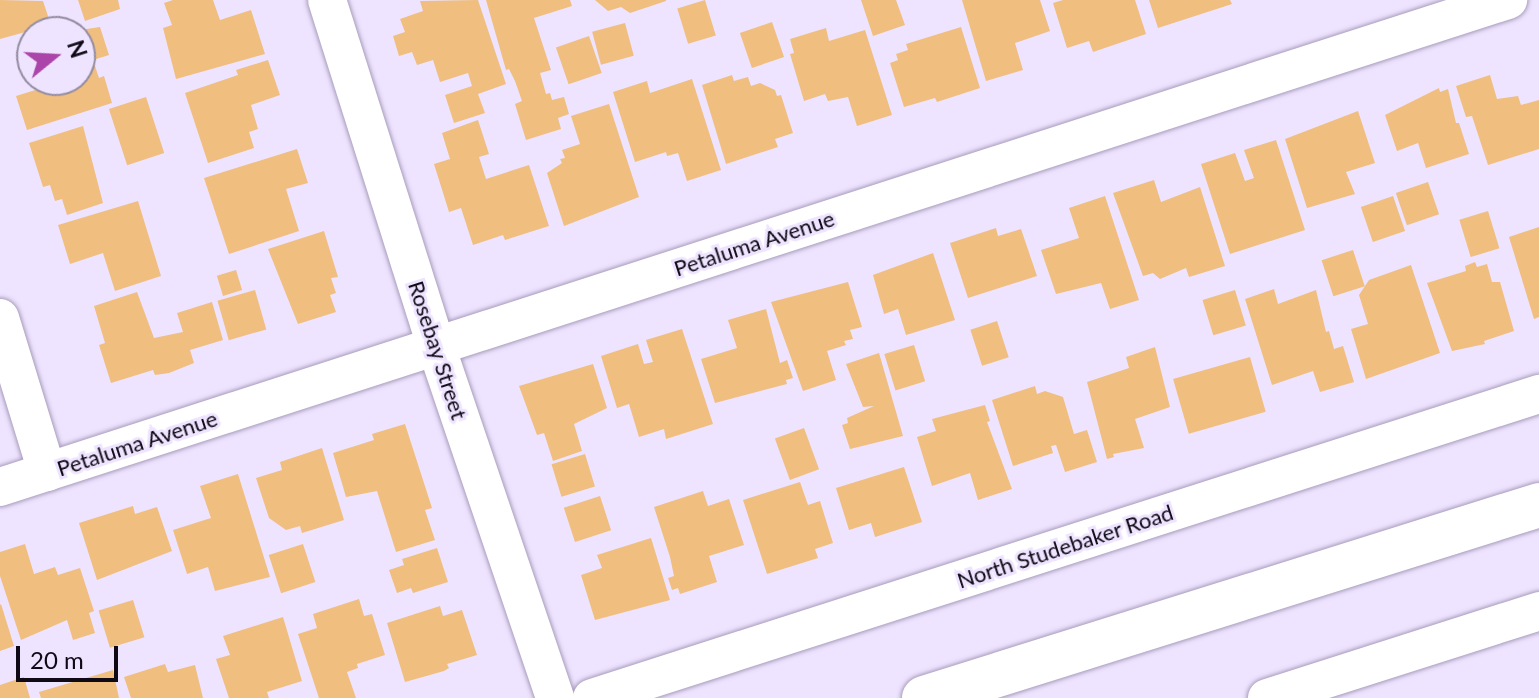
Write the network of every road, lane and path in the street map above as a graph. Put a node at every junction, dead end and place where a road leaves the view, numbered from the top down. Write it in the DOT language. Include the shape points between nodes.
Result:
graph roads {
  1 [pos="327,0"];
  2 [pos="1508,0"];
  3 [pos="0,318"];
  4 [pos="436,346"];
  5 [pos="1539,394"];
  6 [pos="47,472"];
  7 [pos="0,487"];
  8 [pos="1539,505"];
  9 [pos="1539,611"];
  10 [pos="555,698"];
  11 [pos="592,698"];
  12 [pos="926,698"];
  13 [pos="1267,698"];
  1 -- 4 [label="street, Rosebay Street"];
  2 -- 4 [label="street, Petaluma Avenue"];
  3 -- 6 [label="street"];
  4 -- 6 [label="street, Petaluma Avenue"];
  4 -- 10 [label="street, Rosebay Street"];
  5 -- 11 [label="street, North Studebaker Road"];
  6 -- 7 [label="street, Petaluma Avenue"];
  8 -- 12 [label="main road"];
  9 -- 13 [label="street"];
}
